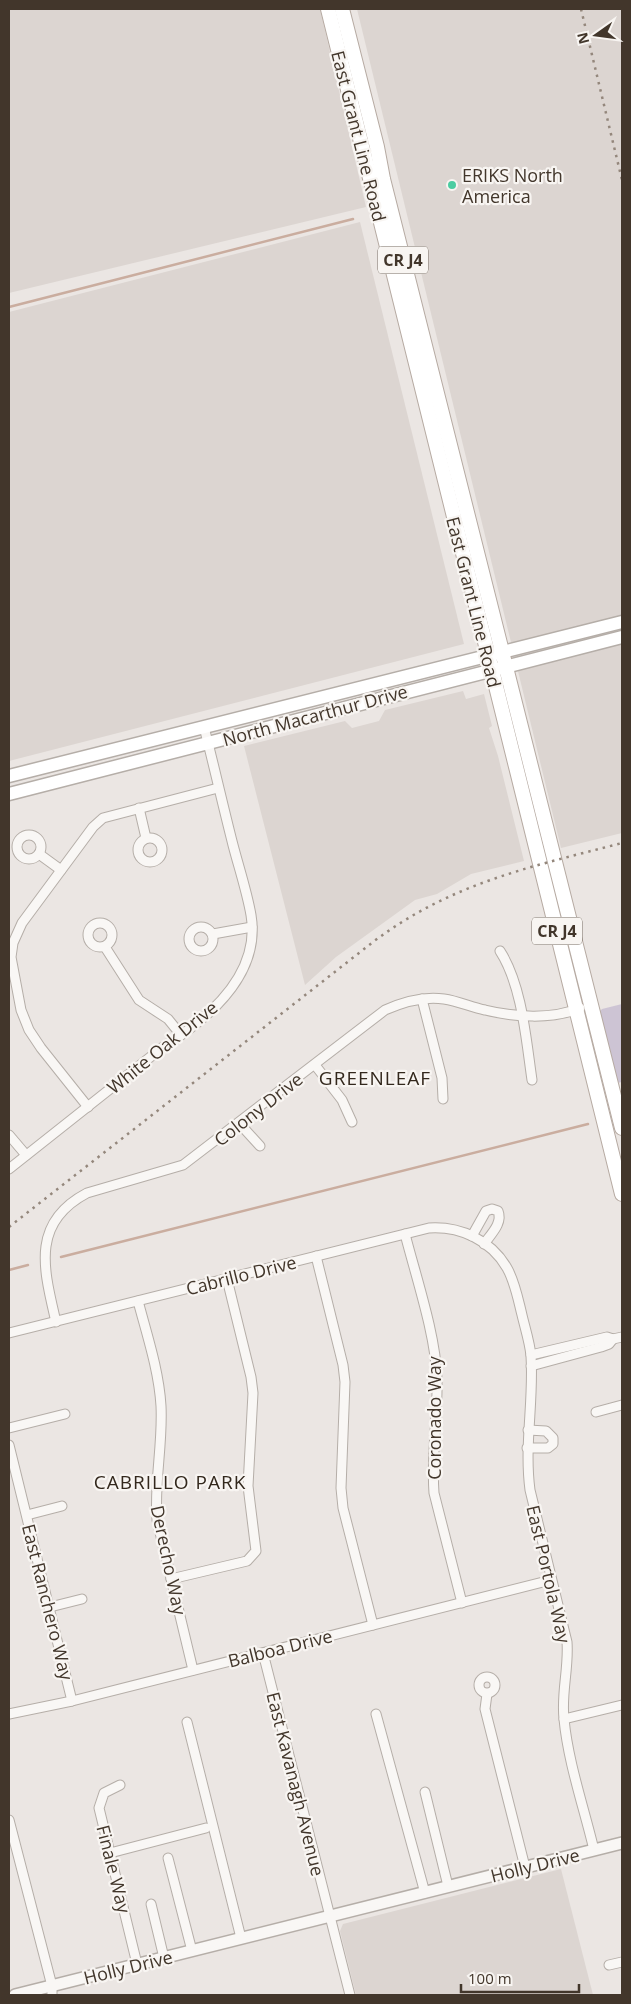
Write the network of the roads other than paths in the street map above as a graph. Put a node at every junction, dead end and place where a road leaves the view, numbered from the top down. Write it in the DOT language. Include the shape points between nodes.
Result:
graph roads {
  1 [pos="328,9"];
  2 [pos="342,9"];
  3 [pos="622,622"];
  4 [pos="622,637"];
  5 [pos="502,651"];
  6 [pos="488,655"];
  7 [pos="506,665"];
  8 [pos="491,669"];
  9 [pos="204,727"];
  10 [pos="208,743"];
  11 [pos="9,776"];
  12 [pos="218,788"];
  13 [pos="9,794"];
  14 [pos="139,808"];
  15 [pos="146,838"];
  16 [pos="39,854"];
  17 [pos="60,870"];
  18 [pos="252,927"];
  19 [pos="213,934"];
  20 [pos="105,947"];
  21 [pos="500,951"];
  22 [pos="422,999"];
  23 [pos="591,1004"];
  24 [pos="576,1010"];
  25 [pos="521,1014"];
  26 [pos="181,1036"];
  27 [pos="315,1065"];
  28 [pos="532,1080"];
  29 [pos="443,1099"];
  30 [pos="88,1107"];
  31 [pos="352,1122"];
  32 [pos="239,1123"];
  33 [pos="622,1128"];
  34 [pos="9,1134"];
  35 [pos="260,1146"];
  36 [pos="26,1155"];
  37 [pos="9,1169"];
  38 [pos="622,1194"];
  39 [pos="405,1234"];
  40 [pos="472,1236"];
  41 [pos="484,1244"];
  42 [pos="316,1256"];
  43 [pos="227,1279"];
  44 [pos="138,1301"];
  45 [pos="56,1322"];
  46 [pos="9,1333"];
  47 [pos="618,1338"];
  48 [pos="531,1356"];
  49 [pos="531,1366"];
  50 [pos="622,1405"];
  51 [pos="596,1412"];
  52 [pos="65,1414"];
  53 [pos="9,1428"];
  54 [pos="528,1430"];
  55 [pos="9,1445"];
  56 [pos="527,1448"];
  57 [pos="62,1506"];
  58 [pos="27,1515"];
  59 [pos="171,1579"];
  60 [pos="551,1580"];
  61 [pos="82,1599"];
  62 [pos="462,1603"];
  63 [pos="50,1607"];
  64 [pos="373,1625"];
  65 [pos="263,1653"];
  66 [pos="193,1670"];
  67 [pos="486,1694"];
  68 [pos="72,1701"];
  69 [pos="622,1704"];
  70 [pos="9,1714"];
  71 [pos="376,1714"];
  72 [pos="564,1719"];
  73 [pos="187,1722"];
  74 [pos="120,1785"];
  75 [pos="425,1792"];
  76 [pos="9,1820"];
  77 [pos="206,1828"];
  78 [pos="622,1842"];
  79 [pos="594,1850"];
  80 [pos="110,1853"];
  81 [pos="168,1858"];
  82 [pos="525,1868"];
  83 [pos="448,1886"];
  84 [pos="425,1893"];
  85 [pos="150,1904"];
  86 [pos="330,1916"];
  87 [pos="241,1938"];
  88 [pos="192,1952"];
  89 [pos="164,1958"];
  90 [pos="622,1962"];
  91 [pos="137,1964"];
  92 [pos="609,1965"];
  93 [pos="52,1991"];
  94 [pos="15,1995"];
  95 [pos="350,1995"];
  1 -- 6 [label="main road, East Grant Line Road / CR J4"];
  2 -- 5 [label="main road, East Grant Line Road / CR J4"];
  3 -- 5 [label="main road, North Macarthur Drive"];
  4 -- 7 [label="main road, North Macarthur Drive"];
  5 -- 6 [label="main road, North Macarthur Drive"];
  5 -- 7 [label="main road, East Grant Line Road / CR J4"];
  6 -- 8 [label="main road, East Grant Line Road / CR J4"];
  6 -- 9 [label="main road, North Macarthur Drive"];
  7 -- 8 [label="main road, North Macarthur Drive"];
  7 -- 23 [label="main road, East Grant Line Road / CR J4"];
  8 -- 10 [label="main road, North Macarthur Drive"];
  8 -- 24 [label="main road, East Grant Line Road / CR J4"];
  9 -- 10 [label="street, White Oak Drive"];
  9 -- 11 [label="main road, North Macarthur Drive"];
  10 -- 12 [label="street, White Oak Drive"];
  10 -- 13 [label="main road, North Macarthur Drive"];
  12 -- 14 [label="street"];
  12 -- 18 [label="street, White Oak Drive"];
  14 -- 15 [label="street"];
  14 -- 17 [label="street" via="103,818 92,827"];
  16 -- 17 [label="street"];
  17 -- 30 [label="street" via="18,930 13,943 12,971 29,1030"];
  18 -- 19 [label="street"];
  18 -- 26 [label="street, White Oak Drive" via="249,952 230,990"];
  20 -- 26 [label="street" via="139,1000 168,1020"];
  21 -- 25 [label="street" via="509,965"];
  22 -- 25 [label="street, Colony Drive" via="444,999 486,1011"];
  22 -- 27 [label="street, Colony Drive" via="385,1010"];
  22 -- 29 [label="street" via="442,1078"];
  23 -- 24 [label="street, Colony Drive"];
  23 -- 33 [label="main road, East Grant Line Road / CR J4"];
  24 -- 25 [label="street, Colony Drive" via="542,1016"];
  24 -- 38 [label="main road, East Grant Line Road / CR J4"];
  25 -- 28 [label="street"];
  26 -- 30 [label="street, White Oak Drive" via="163,1046"];
  27 -- 31 [label="street" via="342,1100"];
  27 -- 32 [label="street, Colony Drive"];
  30 -- 36 [label="street, White Oak Drive"];
  32 -- 35 [label="street"];
  32 -- 45 [label="street, Colony Drive" via="183,1165 86,1193 62,1211 46,1238 43,1255"];
  34 -- 36 [label="street"];
  36 -- 37 [label="street, White Oak Drive"];
  39 -- 40 [label="street, Cabrillo Drive" via="442,1227"];
  39 -- 42 [label="street, Cabrillo Drive"];
  39 -- 62 [label="street, Coronado Way" via="435,1354 434,1494"];
  40 -- 41 [label="street, Cabrillo Drive"];
  40 -- 41 [label="street" via="486,1211 498,1211 499,1222"];
  41 -- 48 [label="street, East Portola Way" via="498,1255 511,1277"];
  42 -- 43 [label="street, Cabrillo Drive"];
  42 -- 64 [label="street" via="345,1382 343,1508"];
  43 -- 44 [label="street, Cabrillo Drive"];
  43 -- 59 [label="street" via="253,1393 248,1486 256,1551 247,1561"];
  44 -- 45 [label="street, Cabrillo Drive"];
  44 -- 59 [label="street, Derecho Way" via="161,1407 157,1520"];
  45 -- 46 [label="street, Cabrillo Drive"];
  47 -- 48 [label="street" via="607,1337"];
  47 -- 49 [label="street" via="600,1347"];
  48 -- 49 [label="street, East Portola Way"];
  49 -- 54 [label="street, East Portola Way"];
  50 -- 51 [label="street"];
  52 -- 53 [label="street"];
  54 -- 56 [label="street, East Portola Way"];
  54 -- 56 [label="street" via="546,1431 554,1438 548,1448"];
  55 -- 58 [label="street, East Ranchero Way"];
  56 -- 60 [label="street, East Portola Way" via="530,1490"];
  57 -- 58 [label="street"];
  58 -- 63 [label="street, East Ranchero Way"];
  59 -- 66 [label="street, Derecho Way"];
  60 -- 62 [label="street, Balboa Drive"];
  60 -- 72 [label="street, East Portola Way" via="568,1656"];
  61 -- 63 [label="street"];
  62 -- 64 [label="street, Balboa Drive"];
  63 -- 68 [label="street, East Ranchero Way"];
  64 -- 65 [label="street, Balboa Drive"];
  65 -- 66 [label="street, Balboa Drive"];
  65 -- 86 [label="street, East Kavanagh Avenue"];
  66 -- 68 [label="street, Balboa Drive"];
  67 -- 82 [label="street" via="486,1709"];
  68 -- 70 [label="street, Balboa Drive"];
  69 -- 72 [label="street"];
  71 -- 84 [label="street"];
  72 -- 79 [label="street, East Portola Way"];
  73 -- 87 [label="street"];
  74 -- 80 [label="street, Finale Way" via="104,1793 99,1801"];
  75 -- 83 [label="street"];
  76 -- 93 [label="street"];
  77 -- 80 [label="street"];
  78 -- 79 [label="street, Holly Drive"];
  79 -- 82 [label="street, Holly Drive"];
  80 -- 91 [label="street, Finale Way"];
  81 -- 88 [label="street"];
  82 -- 83 [label="street, Holly Drive"];
  83 -- 84 [label="street, Holly Drive"];
  84 -- 86 [label="street, Holly Drive"];
  85 -- 89 [label="street"];
  86 -- 87 [label="street, Holly Drive"];
  86 -- 95 [label="street, East Kavanagh Avenue"];
  87 -- 88 [label="street, Holly Drive"];
  88 -- 89 [label="street, Holly Drive"];
  89 -- 91 [label="street, Holly Drive"];
  90 -- 92 [label="street"];
  91 -- 93 [label="street, Holly Drive"];
  93 -- 94 [label="street, Holly Drive"];
}
